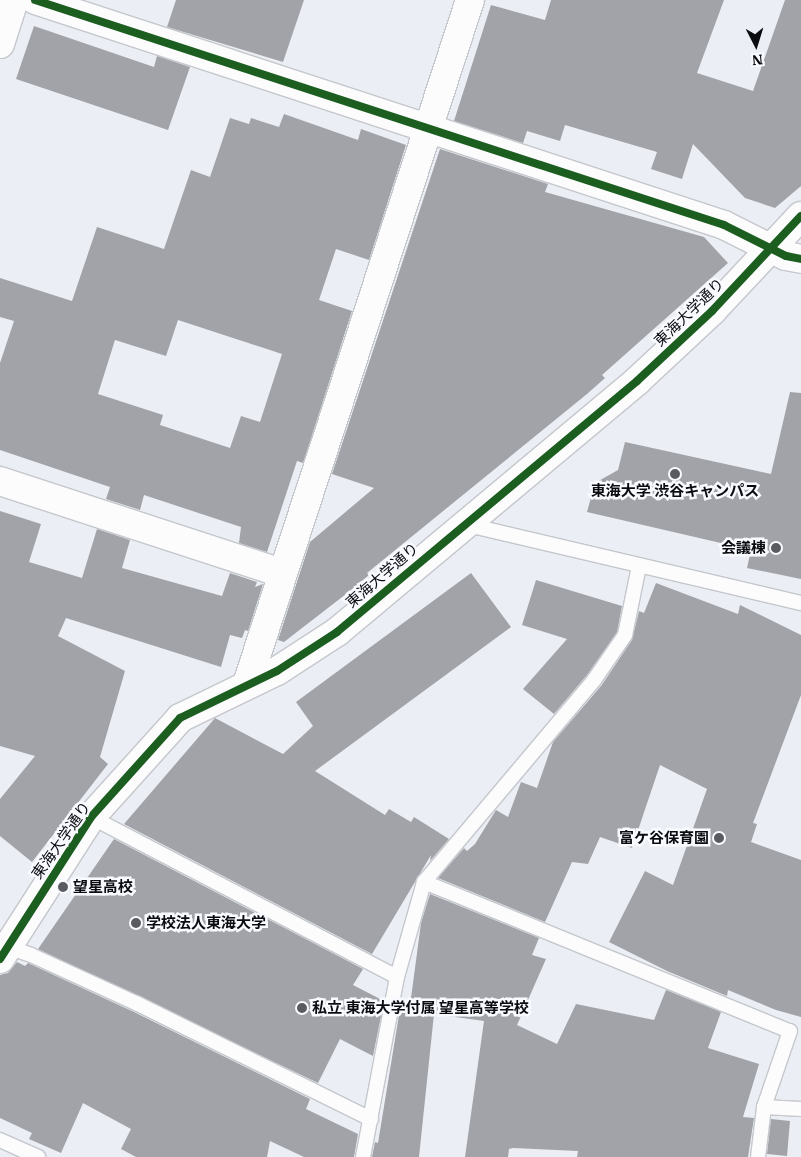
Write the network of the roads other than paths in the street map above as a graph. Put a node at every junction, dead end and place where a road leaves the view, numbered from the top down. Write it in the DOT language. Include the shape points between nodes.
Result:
graph roads {
  1 [pos="14,0"];
  2 [pos="35,0"];
  3 [pos="470,0"];
  4 [pos="0,44"];
  5 [pos="429,127"];
  6 [pos="801,216"];
  7 [pos="771,247"];
  8 [pos="801,259"];
  9 [pos="0,481"];
  10 [pos="463,524"];
  11 [pos="639,566"];
  12 [pos="281,573"];
  13 [pos="801,603"];
  14 [pos="247,684"];
  15 [pos="91,817"];
  16 [pos="424,882"];
  17 [pos="2,951"];
  18 [pos="397,976"];
  19 [pos="764,1107"];
  20 [pos="801,1109"];
  21 [pos="371,1119"];
  22 [pos="0,1140"];
  23 [pos="38,1157"];
  24 [pos="364,1157"];
  25 [pos="758,1157"];
  1 -- 4 [label="street"];
  2 -- 5 [label="street"];
  3 -- 5 [label="street"];
  5 -- 7 [label="street" via="724,225"];
  5 -- 12 [label="street"];
  6 -- 7 [label="street, 東海大学通り"];
  7 -- 8 [label="street" via="786,256"];
  7 -- 10 [label="street, 東海大学通り" via="712,311 637,381"];
  9 -- 12 [label="street"];
  10 -- 11 [label="lane"];
  10 -- 14 [label="street, 東海大学通り" via="338,632 277,671"];
  11 -- 13 [label="lane"];
  11 -- 16 [label="lane" via="625,635 558,726"];
  12 -- 14 [label="street"];
  14 -- 15 [label="street, 東海大学通り" via="180,718"];
  15 -- 17 [label="street, 東海大学通り"];
  15 -- 18 [label="lane"];
  16 -- 18 [label="lane"];
  16 -- 19 [label="lane" via="790,1031"];
  17 -- 21 [label="lane" via="31,955"];
  18 -- 21 [label="lane"];
  19 -- 20 [label="lane"];
  19 -- 25 [label="lane"];
  21 -- 24 [label="lane"];
  22 -- 23 [label="lane"];
}
